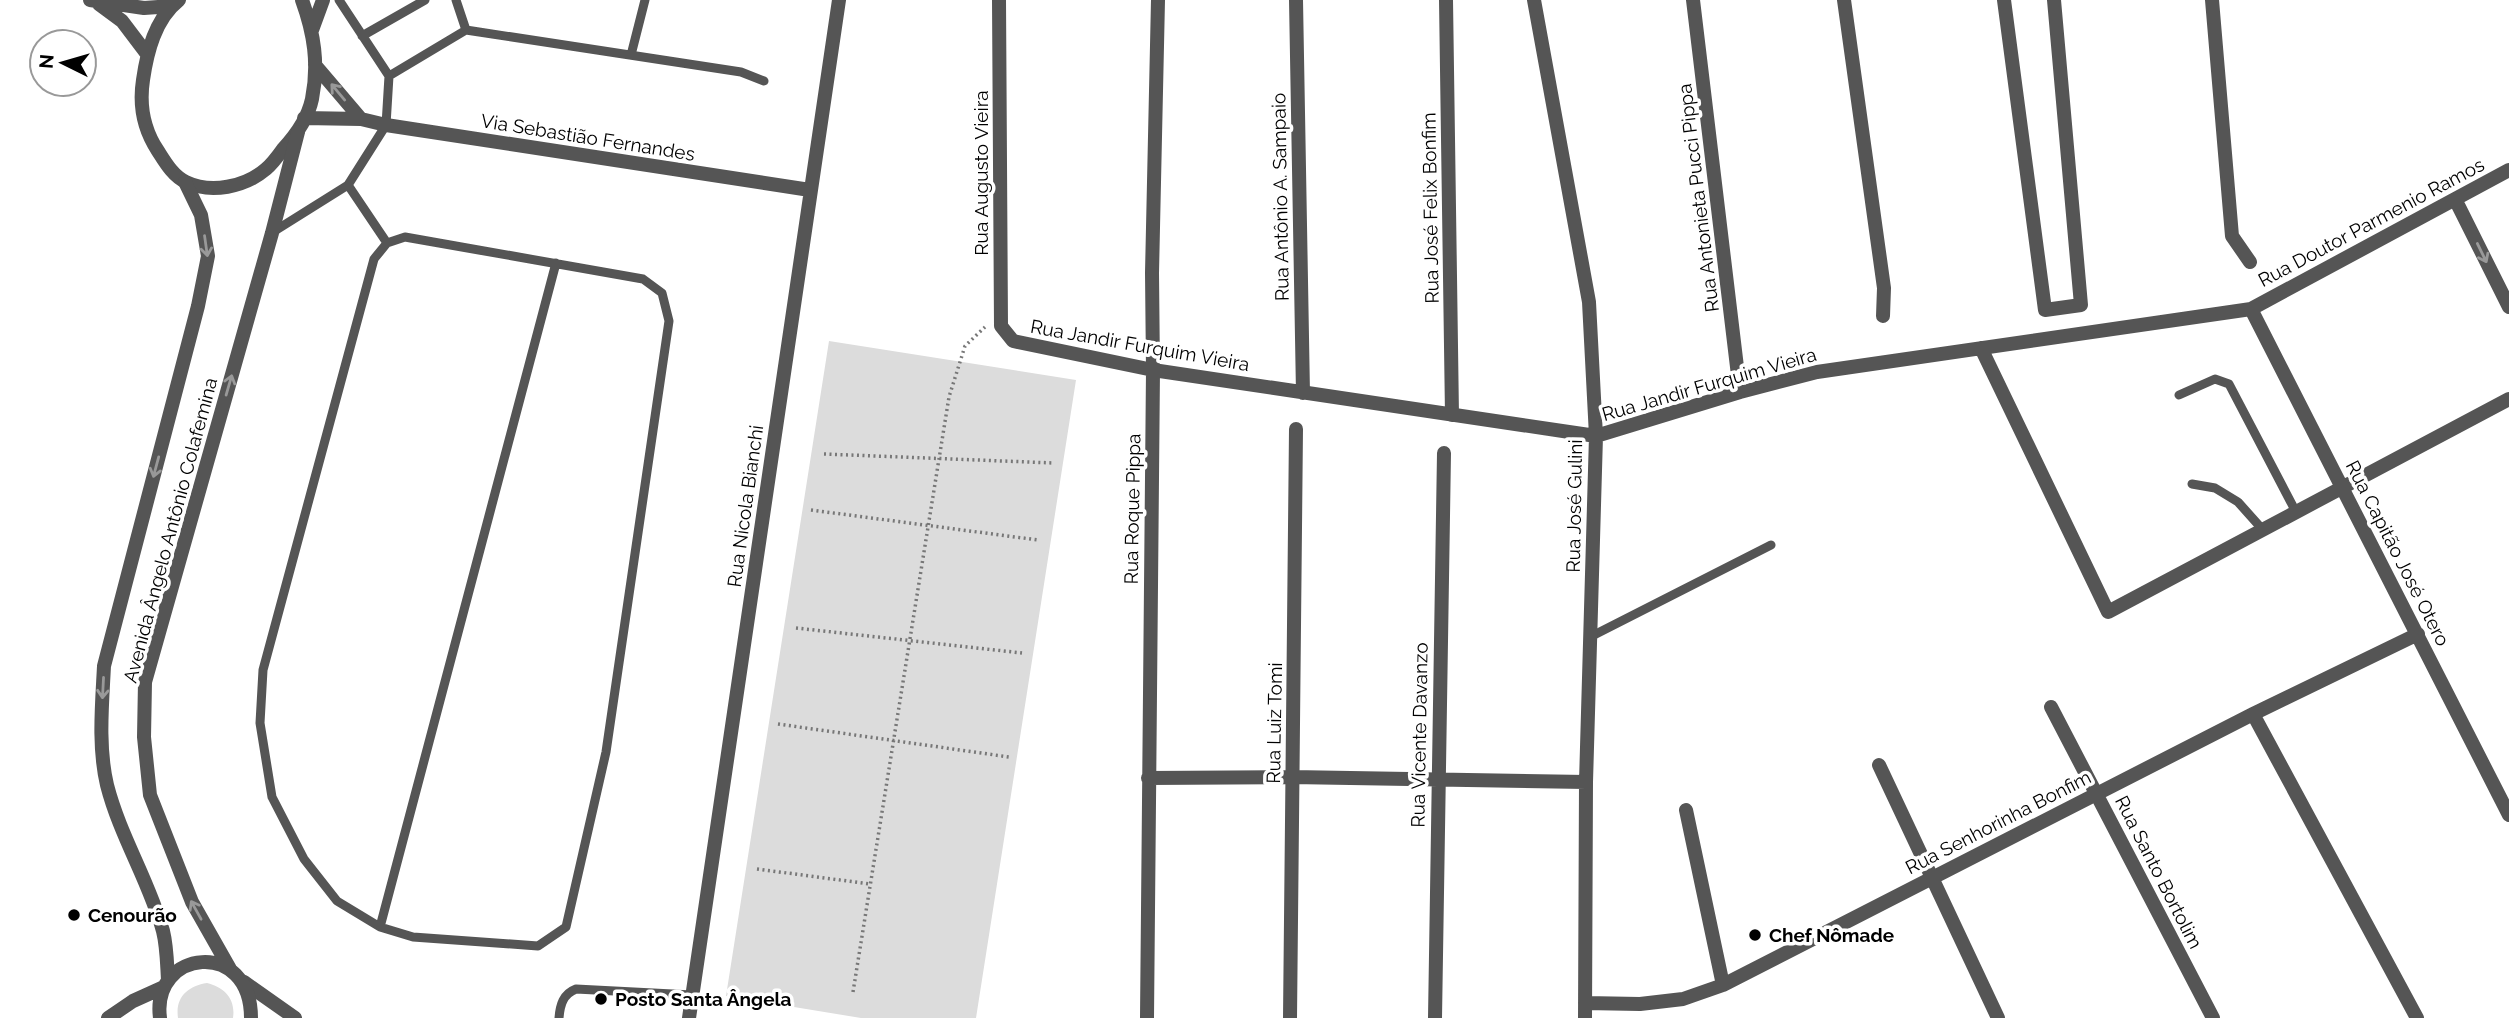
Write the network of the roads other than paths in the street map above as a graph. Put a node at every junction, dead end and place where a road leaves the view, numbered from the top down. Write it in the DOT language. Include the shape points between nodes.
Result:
graph roads {
  1 [pos="302,0"];
  2 [pos="323,0"];
  3 [pos="339,0"];
  4 [pos="425,0"];
  5 [pos="456,0"];
  6 [pos="645,0"];
  7 [pos="839,0"];
  8 [pos="999,0"];
  9 [pos="1158,0"];
  10 [pos="1296,0"];
  11 [pos="1446,0"];
  12 [pos="1534,0"];
  13 [pos="1693,0"];
  14 [pos="1843,0"];
  15 [pos="2004,0"];
  16 [pos="2054,0"];
  17 [pos="2211,0"];
  18 [pos="92,1"];
  19 [pos="175,3"];
  20 [pos="313,30"];
  21 [pos="466,30"];
  22 [pos="362,36"];
  23 [pos="147,54"];
  24 [pos="631,55"];
  25 [pos="315,65"];
  26 [pos="388,76"];
  27 [pos="764,81"];
  28 [pos="304,118"];
  29 [pos="361,119"];
  30 [pos="386,125"];
  31 [pos="298,132"];
  32 [pos="2509,170"];
  33 [pos="185,182"];
  34 [pos="348,185"];
  35 [pos="810,190"];
  36 [pos="2455,199"];
  37 [pos="272,233"];
  38 [pos="387,243"];
  39 [pos="2250,262"];
  40 [pos="556,263"];
  41 [pos="2509,307"];
  42 [pos="2251,309"];
  43 [pos="1883,316"];
  44 [pos="1013,341"];
  45 [pos="1981,348"];
  46 [pos="1153,370"];
  47 [pos="1740,392"];
  48 [pos="1303,393"];
  49 [pos="2179,395"];
  50 [pos="2509,399"];
  51 [pos="1452,415"];
  52 [pos="1296,429"];
  53 [pos="1596,436"];
  54 [pos="1444,453"];
  55 [pos="2192,484"];
  56 [pos="2343,487"];
  57 [pos="2296,512"];
  58 [pos="2263,530"];
  59 [pos="1772,545"];
  60 [pos="2418,634"];
  61 [pos="1590,637"];
  62 [pos="2051,707"];
  63 [pos="2253,714"];
  64 [pos="1879,765"];
  65 [pos="1292,777"];
  66 [pos="1148,778"];
  67 [pos="1437,778"];
  68 [pos="1587,782"];
  69 [pos="2096,794"];
  70 [pos="1686,810"];
  71 [pos="2509,815"];
  72 [pos="1932,877"];
  73 [pos="380,926"];
  74 [pos="230,969"];
  75 [pos="244,982"];
  76 [pos="166,984"];
  77 [pos="1723,985"];
  78 [pos="692,995"];
  79 [pos="1585,1003"];
  80 [pos="108,1018"];
  81 [pos="160,1018"];
  82 [pos="251,1018"];
  83 [pos="295,1018"];
  84 [pos="559,1018"];
  85 [pos="689,1018"];
  86 [pos="1147,1018"];
  87 [pos="1290,1018"];
  88 [pos="1434,1018"];
  89 [pos="1585,1018"];
  90 [pos="1998,1018"];
  91 [pos="2213,1018"];
  92 [pos="2417,1018"];
  1 -- 20 [label="street"];
  2 -- 20 [label="street"];
  3 -- 22 [label="lane"];
  4 -- 22 [label="lane"];
  5 -- 21 [label="lane"];
  6 -- 24 [label="lane"];
  7 -- 35 [label="street, Rua Nicola Bianchi"];
  8 -- 44 [label="street, Rua Augusto Vieira" via="1001,326"];
  9 -- 46 [label="street, Rua Roque Pippa"];
  10 -- 48 [label="street, Rua Antônio A. Sampaio"];
  11 -- 51 [label="street, Rua José Felix Bonfim"];
  12 -- 53 [label="street, Rua José Gulini" via="1588,302"];
  13 -- 47 [label="street, Rua Antonieta Pucci Pippa"];
  14 -- 43 [label="street" via="1884,288"];
  15 -- 16 [label="street" via="2045,310 2081,305"];
  17 -- 39 [label="street" via="2232,236"];
  18 -- 19 [label="street" via="144,8"];
  18 -- 23 [label="street" via="122,21"];
  19 -- 23 [label="street, Avenida Ângelo Antônio Colafemina" via="156,30"];
  20 -- 25 [label="street"];
  21 -- 24 [label="lane"];
  21 -- 26 [label="lane"];
  22 -- 26 [label="lane"];
  23 -- 33 [label="street, Avenida Ângelo Antônio Colafemina" via="141,95 147,134 169,168"];
  24 -- 27 [label="lane" via="741,72"];
  25 -- 28 [label="street" via="312,101"];
  29 -- 25 [label="street, one-way"];
  26 -- 30 [label="lane"];
  28 -- 29 [label="street, Via Sebastião Fernandes"];
  28 -- 31 [label="street"];
  29 -- 30 [label="street, Via Sebastião Fernandes"];
  30 -- 34 [label="lane"];
  30 -- 35 [label="street, Via Sebastião Fernandes"];
  31 -- 33 [label="street" via="266,169 241,184 210,188"];
  31 -- 37 [label="street, Avenida Ângelo Antônio Colafemina"];
  32 -- 36 [label="street, Rua Doutor Parmenio Ramos"];
  33 -- 76 [label="street, Avenida Ângelo Antônio Colafemina, one-way" via="201,215 208,256 104,666 101,724 107,782 121,831 164,934"];
  34 -- 37 [label="lane"];
  34 -- 38 [label="lane"];
  35 -- 78 [label="street, Rua Nicola Bianchi"];
  36 -- 41 [label="street, one-way"];
  36 -- 42 [label="street, Rua Doutor Parmenio Ramos"];
  74 -- 37 [label="street, Avenida Ângelo Antônio Colafemina, one-way" via="192,902 150,795 145,682"];
  38 -- 40 [label="lane" via="405,237"];
  38 -- 73 [label="lane" via="374,259 263,670 260,723 272,797 304,859 337,901"];
  40 -- 73 [label="lane"];
  40 -- 73 [label="lane" via="643,279 662,293 669,321 606,752 566,928 538,946 413,937"];
  42 -- 45 [label="street, Rua Jandir Furquim Vieira"];
  42 -- 56 [label="street, Rua Capitão José Otero"];
  44 -- 46 [label="street, Rua Jandir Furquim Vieira"];
  45 -- 47 [label="street, Rua Jandir Furquim Vieira" via="1817,372"];
  45 -- 58 [label="street" via="2108,612"];
  46 -- 48 [label="street, Rua Jandir Furquim Vieira"];
  46 -- 66 [label="street, Rua Roque Pippa"];
  47 -- 53 [label="street, Rua Jandir Furquim Vieira"];
  48 -- 51 [label="street, Rua Jandir Furquim Vieira"];
  49 -- 57 [label="lane" via="2215,379 2229,384"];
  50 -- 56 [label="street"];
  51 -- 53 [label="street, Rua Jandir Furquim Vieira"];
  52 -- 65 [label="street, Rua Luiz Tomi"];
  53 -- 61 [label="street, Rua José Gulini"];
  54 -- 67 [label="street, Rua Vicente Davanzo"];
  55 -- 58 [label="lane" via="2215,488 2238,502"];
  56 -- 57 [label="street"];
  56 -- 60 [label="street, Rua Capitão José Otero"];
  57 -- 58 [label="street"];
  59 -- 61 [label="lane"];
  60 -- 63 [label="street, Rua Senhorinha Bonfim"];
  60 -- 71 [label="street, Rua Capitão José Otero"];
  61 -- 68 [label="street, Rua José Gulini"];
  62 -- 69 [label="street, Rua Santo Bortolim"];
  63 -- 69 [label="street, Rua Senhorinha Bonfim"];
  63 -- 92 [label="street"];
  64 -- 72 [label="street"];
  65 -- 66 [label="street"];
  65 -- 67 [label="street"];
  65 -- 87 [label="street, Rua Luiz Tomi"];
  66 -- 86 [label="street, Rua Roque Pippa"];
  67 -- 68 [label="street"];
  67 -- 88 [label="street, Rua Vicente Davanzo"];
  68 -- 79 [label="street, Rua José Gulini"];
  69 -- 72 [label="street, Rua Senhorinha Bonfim"];
  69 -- 91 [label="street, Rua Santo Bortolim"];
  70 -- 77 [label="street"];
  72 -- 77 [label="street, Rua Senhorinha Bonfim"];
  72 -- 90 [label="street"];
  74 -- 75 [label="street"];
  74 -- 76 [label="street" via="197,962 181,968"];
  75 -- 82 [label="street"];
  75 -- 83 [label="street"];
  76 -- 80 [label="street"];
  76 -- 81 [label="street, Avenida Ângelo Antônio Colafemina"];
  77 -- 79 [label="street, Rua Senhorinha Bonfim" via="1672,1000"];
  78 -- 84 [label="lane" via="576,989 562,1002"];
  78 -- 85 [label="street, Rua Nicola Bianchi"];
  79 -- 89 [label="street, Rua José Gulini"];
}
